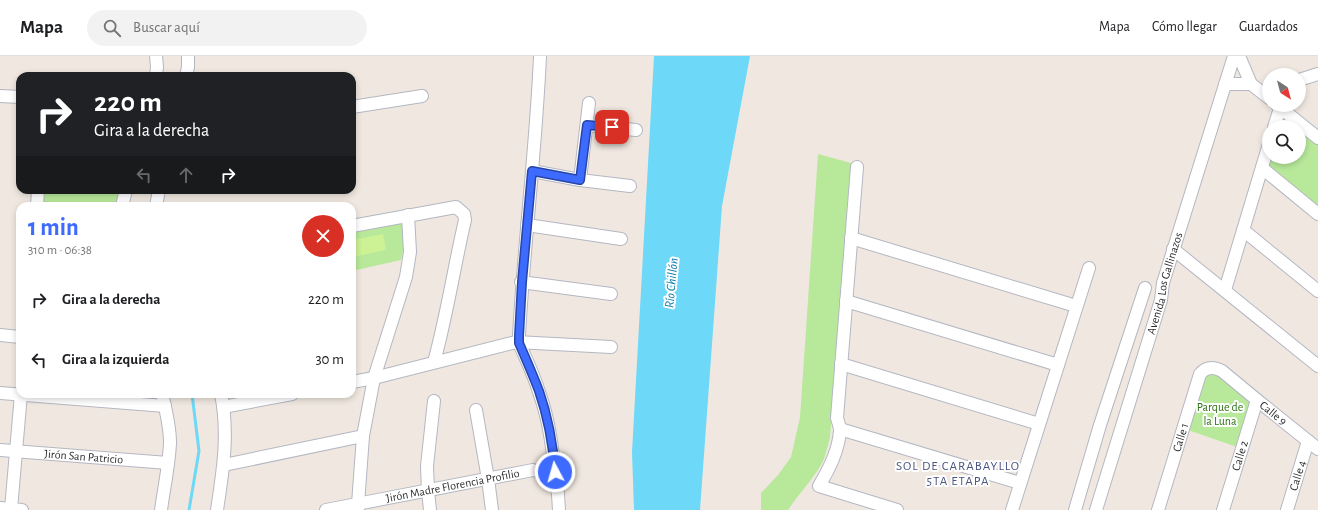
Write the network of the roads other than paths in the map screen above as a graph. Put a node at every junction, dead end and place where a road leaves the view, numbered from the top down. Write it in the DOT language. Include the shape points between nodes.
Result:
graph roads {
  1 [pos="156,56"];
  2 [pos="188,56"];
  3 [pos="540,56"];
  4 [pos="1234,56"];
  5 [pos="1239,56"];
  6 [pos="156,72"];
  7 [pos="187,72"];
  8 [pos="1318,74"];
  9 [pos="1306,78"];
  10 [pos="1225,84"];
  11 [pos="1252,84"];
  12 [pos="1262,91"];
  13 [pos="0,96"];
  14 [pos="422,96"];
  15 [pos="16,97"];
  16 [pos="590,103"];
  17 [pos="356,106"];
  18 [pos="1287,112"];
  19 [pos="587,125"];
  20 [pos="636,130"];
  21 [pos="1318,138"];
  22 [pos="1263,164"];
  23 [pos="857,167"];
  24 [pos="1262,168"];
  25 [pos="532,171"];
  26 [pos="580,180"];
  27 [pos="630,186"];
  28 [pos="1318,214"];
  29 [pos="408,215"];
  30 [pos="356,225"];
  31 [pos="527,225"];
  32 [pos="1243,230"];
  33 [pos="851,238"];
  34 [pos="621,239"];
  35 [pos="1173,249"];
  36 [pos="1089,268"];
  37 [pos="522,282"];
  38 [pos="1145,288"];
  39 [pos="1225,290"];
  40 [pos="1318,291"];
  41 [pos="611,294"];
  42 [pos="846,301"];
  43 [pos="1076,306"];
  44 [pos="0,335"];
  45 [pos="16,336"];
  46 [pos="519,343"];
  47 [pos="611,347"];
  48 [pos="434,362"];
  49 [pos="841,364"];
  50 [pos="1058,365"];
  51 [pos="1318,366"];
  52 [pos="1207,369"];
  53 [pos="374,378"];
  54 [pos="356,381"];
  55 [pos="0,393"];
  56 [pos="16,394"];
  57 [pos="21,398"];
  58 [pos="69,398"];
  59 [pos="163,398"];
  60 [pos="222,398"];
  61 [pos="269,398"];
  62 [pos="1257,400"];
  63 [pos="434,401"];
  64 [pos="165,406"];
  65 [pos="223,407"];
  66 [pos="476,410"];
  67 [pos="1039,424"];
  68 [pos="840,429"];
  69 [pos="363,436"];
  70 [pos="1308,441"];
  71 [pos="1318,449"];
  72 [pos="0,450"];
  73 [pos="16,451"];
  74 [pos="168,463"];
  75 [pos="224,465"];
  76 [pos="488,479"];
  77 [pos="1020,483"];
  78 [pos="556,484"];
  79 [pos="428,491"];
  80 [pos="358,507"];
  81 [pos="11,509"];
  82 [pos="889,509"];
  83 [pos="161,510"];
  84 [pos="217,510"];
  85 [pos="326,510"];
  86 [pos="430,510"];
  87 [pos="492,510"];
  88 [pos="559,510"];
  89 [pos="1012,510"];
  90 [pos="1076,510"];
  91 [pos="1096,510"];
  92 [pos="1158,510"];
  93 [pos="1223,510"];
  94 [pos="1287,510"];
  1 -- 6 [label="street"];
  2 -- 7 [label="street"];
  3 -- 25 [label="street"];
  4 -- 10 [label="street, Avenida Los Gallinazos"];
  5 -- 11 [label="street"];
  8 -- 9 [label="street"];
  10 -- 11 [label="street"];
  10 -- 35 [label="street, Avenida Los Gallinazos"];
  11 -- 12 [label="street"];
  13 -- 15 [label="street"];
  14 -- 17 [label="street"];
  16 -- 19 [label="street"];
  18 -- 21 [label="street"];
  19 -- 20 [label="street"];
  19 -- 26 [label="street"];
  22 -- 24 [label="street"];
  23 -- 33 [label="street"];
  24 -- 28 [label="street"];
  24 -- 32 [label="street"];
  25 -- 26 [label="street"];
  25 -- 31 [label="street"];
  26 -- 27 [label="street"];
  29 -- 30 [label="street"];
  29 -- 48 [label="street" via="456,207 464,214 465,220"];
  29 -- 53 [label="street" via="410,252 406,277"];
  31 -- 34 [label="street"];
  31 -- 37 [label="street"];
  32 -- 39 [label="street"];
  32 -- 40 [label="street"];
  33 -- 42 [label="street"];
  33 -- 43 [label="street"];
  35 -- 39 [label="street"];
  35 -- 91 [label="street, Avenida Los Gallinazos" via="1161,300"];
  36 -- 43 [label="street"];
  37 -- 41 [label="street"];
  37 -- 46 [label="street"];
  38 -- 90 [label="street" via="1100,425"];
  39 -- 51 [label="street"];
  42 -- 49 [label="street"];
  42 -- 50 [label="street"];
  43 -- 50 [label="street"];
  44 -- 45 [label="street"];
  46 -- 47 [label="street"];
  46 -- 48 [label="street"];
  46 -- 78 [label="street" via="546,415"];
  48 -- 53 [label="street"];
  49 -- 67 [label="street"];
  49 -- 68 [label="street" via="837,418"];
  50 -- 67 [label="street"];
  52 -- 62 [label="street, Calle 9" via="1216,368 1222,371"];
  52 -- 92 [label="street, Calle 1" via="1200,374"];
  53 -- 54 [label="street"];
  53 -- 69 [label="street"];
  55 -- 56 [label="street"];
  57 -- 73 [label="street"];
  58 -- 64 [label="street"];
  59 -- 64 [label="street"];
  60 -- 65 [label="street"];
  61 -- 65 [label="street"];
  62 -- 70 [label="street, Calle 9"];
  62 -- 93 [label="street, Calle 2"];
  63 -- 79 [label="street" via="427,466"];
  64 -- 74 [label="street" via="170,442"];
  65 -- 75 [label="street"];
  66 -- 76 [label="street"];
  67 -- 77 [label="street"];
  68 -- 77 [label="street"];
  68 -- 82 [label="street" via="830,466 819,486"];
  69 -- 75 [label="street"];
  69 -- 80 [label="street"];
  70 -- 71 [label="street, Calle 9"];
  70 -- 94 [label="street, Calle 4"];
  72 -- 73 [label="street, Jirón San Patricio"];
  73 -- 74 [label="street, Jirón San Patricio"];
  73 -- 81 [label="street"];
  74 -- 83 [label="street"];
  75 -- 84 [label="street"];
  76 -- 78 [label="street, Jirón Madre Florencia Profilio" via="533,470 551,476"];
  76 -- 79 [label="street, Jirón Madre Florencia Profilio"];
  76 -- 87 [label="street"];
  77 -- 89 [label="street"];
  78 -- 88 [label="street"];
  79 -- 80 [label="street, Jirón Madre Florencia Profilio"];
  79 -- 86 [label="street"];
  80 -- 85 [label="street, Jirón Madre Florencia Profilio"];
}
